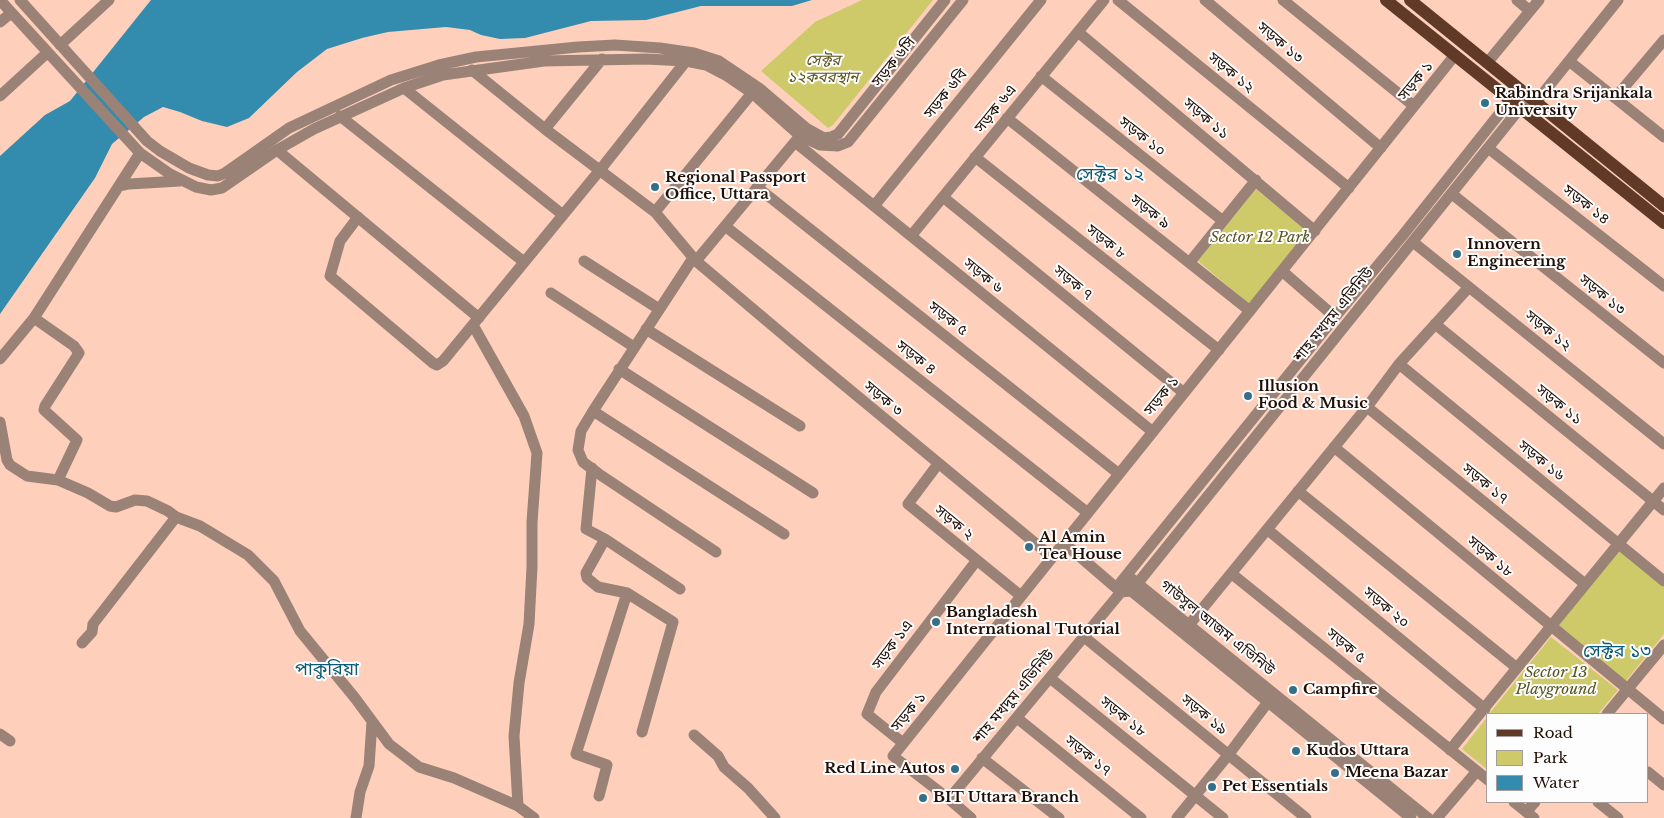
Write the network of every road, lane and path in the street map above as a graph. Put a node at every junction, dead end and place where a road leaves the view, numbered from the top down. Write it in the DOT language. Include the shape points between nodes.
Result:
graph roads {
  1 [pos="0,0"];
  2 [pos="20,0"];
  3 [pos="945,0"];
  4 [pos="963,0"];
  5 [pos="1041,0"];
  6 [pos="1104,0"];
  7 [pos="1118,0"];
  8 [pos="1204,0"];
  9 [pos="1283,0"];
  10 [pos="1386,0"];
  11 [pos="1410,0"];
  12 [pos="1517,0"];
  13 [pos="1539,0"];
  14 [pos="1618,0"];
  15 [pos="105,1"];
  16 [pos="1530,10"];
  17 [pos="11,13"];
  18 [pos="0,22"];
  19 [pos="1078,32"];
  20 [pos="1664,40"];
  21 [pos="63,48"];
  22 [pos="904,51"];
  23 [pos="1654,52"];
  24 [pos="47,53"];
  25 [pos="1455,55"];
  26 [pos="602,59"];
  27 [pos="915,60"];
  28 [pos="1664,60"];
  29 [pos="686,61"];
  30 [pos="1569,61"];
  31 [pos="55,62"];
  32 [pos="1488,63"];
  33 [pos="472,70"];
  34 [pos="1041,76"];
  35 [pos="404,88"];
  36 [pos="752,93"];
  37 [pos="0,96"];
  38 [pos="1528,96"];
  39 [pos="1615,98"];
  40 [pos="1510,100"];
  41 [pos="1414,106"];
  42 [pos="1521,108"];
  43 [pos="340,116"];
  44 [pos="1007,118"];
  45 [pos="545,129"];
  46 [pos="1664,137"];
  47 [pos="798,139"];
  48 [pos="831,140"];
  49 [pos="1381,148"];
  50 [pos="1488,148"];
  51 [pos="277,150"];
  52 [pos="138,151"];
  53 [pos="975,157"];
  54 [pos="820,162"];
  55 [pos="1616,168"];
  56 [pos="600,170"];
  57 [pos="1608,178"];
  58 [pos="1256,180"];
  59 [pos="184,182"];
  60 [pos="120,186"];
  61 [pos="758,187"];
  62 [pos="1349,188"];
  63 [pos="1452,194"];
  64 [pos="943,197"];
  65 [pos="874,206"];
  66 [pos="1664,206"];
  67 [pos="1426,207"];
  68 [pos="655,212"];
  69 [pos="563,215"];
  70 [pos="1435,215"];
  71 [pos="358,217"];
  72 [pos="1223,220"];
  73 [pos="1664,223"];
  74 [pos="725,226"];
  75 [pos="1314,231"];
  76 [pos="911,236"];
  77 [pos="1413,242"];
  78 [pos="695,259"];
  79 [pos="584,261"];
  80 [pos="524,262"];
  81 [pos="1190,262"];
  82 [pos="1282,271"];
  83 [pos="1664,286"];
  84 [pos="1469,287"];
  85 [pos="551,293"];
  86 [pos="1343,307"];
  87 [pos="659,309"];
  88 [pos="1250,311"];
  89 [pos="1353,316"];
  90 [pos="1335,317"];
  91 [pos="34,318"];
  92 [pos="476,321"];
  93 [pos="1435,324"];
  94 [pos="646,329"];
  95 [pos="634,347"];
  96 [pos="1219,350"];
  97 [pos="0,359"];
  98 [pos="1664,363"];
  99 [pos="1399,364"];
  100 [pos="619,369"];
  101 [pos="1184,393"];
  102 [pos="1367,407"];
  103 [pos="593,411"];
  104 [pos="0,422"];
  105 [pos="800,426"];
  106 [pos="1153,432"];
  107 [pos="1664,444"];
  108 [pos="1334,446"];
  109 [pos="938,464"];
  110 [pos="1218,464"];
  111 [pos="592,468"];
  112 [pos="1228,472"];
  113 [pos="1119,474"];
  114 [pos="58,480"];
  115 [pos="1664,488"];
  116 [pos="1298,490"];
  117 [pos="813,492"];
  118 [pos="1653,501"];
  119 [pos="1664,510"];
  120 [pos="1088,513"];
  121 [pos="176,517"];
  122 [pos="1268,530"];
  123 [pos="784,534"];
  124 [pos="605,539"];
  125 [pos="1064,543"];
  126 [pos="1618,543"];
  127 [pos="716,552"];
  128 [pos="1052,557"];
  129 [pos="977,560"];
  130 [pos="1232,574"];
  131 [pos="1664,580"];
  132 [pos="1585,584"];
  133 [pos="1127,585"];
  134 [pos="680,589"];
  135 [pos="627,593"];
  136 [pos="1021,596"];
  137 [pos="1189,625"];
  138 [pos="1550,626"];
  139 [pos="1083,636"];
  140 [pos="82,643"];
  141 [pos="1664,646"];
  142 [pos="1517,668"];
  143 [pos="1050,678"];
  144 [pos="1627,690"];
  145 [pos="1268,702"];
  146 [pos="1485,709"];
  147 [pos="1608,713"];
  148 [pos="1016,718"];
  149 [pos="1664,719"];
  150 [pos="372,722"];
  151 [pos="642,732"];
  152 [pos="694,735"];
  153 [pos="903,743"];
  154 [pos="1450,750"];
  155 [pos="1229,754"];
  156 [pos="982,758"];
  157 [pos="1477,771"];
  158 [pos="1649,773"];
  159 [pos="1486,778"];
  160 [pos="1664,785"];
  161 [pos="599,796"];
  162 [pos="1196,796"];
  163 [pos="949,799"];
  164 [pos="1515,803"];
  165 [pos="1535,803"];
  166 [pos="1599,803"];
  167 [pos="518,806"];
  168 [pos="1530,815"];
  169 [pos="356,818"];
  170 [pos="534,818"];
  171 [pos="775,818"];
  172 [pos="971,818"];
  173 [pos="1058,818"];
  174 [pos="1141,818"];
  175 [pos="1177,818"];
  176 [pos="1223,818"];
  177 [pos="1306,818"];
  178 [pos="1411,818"];
  179 [pos="1428,818"];
  180 [pos="1438,818"];
  181 [pos="1618,818"];
  1 -- 17 [label="street"];
  2 -- 21 [label="street"];
  3 -- 22 [label="street, সড়ক ৬সি"];
  4 -- 27 [label="street, সড়ক ৬সি"];
  5 -- 65 [label="street, সড়ক ৬বি"];
  6 -- 19 [label="street, সড়ক ৬এ"];
  7 -- 62 [label="street, সড়ক ১২"];
  8 -- 49 [label="street, সড়ক ১৩"];
  9 -- 41 [label="street"];
  10 -- 25 [label="main road"];
  11 -- 32 [label="main road"];
  12 -- 16 [label="street"];
  13 -- 16 [label="street"];
  14 -- 30 [label="street, শাহ মখদুম এভিনিউ"];
  15 -- 21 [label="street"];
  16 -- 32 [label="street"];
  17 -- 18 [label="street"];
  17 -- 24 [label="street"];
  19 -- 34 [label="street, সড়ক ৬এ"];
  19 -- 58 [label="street, সড়ক ১১"];
  20 -- 23 [label="street"];
  21 -- 31 [label="street"];
  21 -- 48 [label="street" via="147,141 189,168 208,175 218,176 232,169 289,128 391,80 476,57 615,46 660,48 719,61 759,88 806,128"];
  22 -- 27 [label="street"];
  22 -- 48 [label="street, সড়ক ৬সি"];
  23 -- 28 [label="street"];
  23 -- 39 [label="street"];
  24 -- 31 [label="street"];
  24 -- 37 [label="street"];
  25 -- 40 [label="main road"];
  25 -- 41 [label="street, সড়ক ১"];
  26 -- 29 [label="street, সড়ক ৬"];
  26 -- 33 [label="street, সড়ক ৬" via="544,61"];
  26 -- 45 [label="street"];
  27 -- 48 [label="street, সড়ক ৬সি" via="848,142"];
  29 -- 36 [label="street, সড়ক ৬" via="706,65"];
  29 -- 56 [label="street"];
  30 -- 38 [label="street, শাহ মখদুম এভিনিউ"];
  30 -- 39 [label="street"];
  31 -- 52 [label="street"];
  32 -- 38 [label="main road"];
  33 -- 35 [label="street, সড়ক ৬" via="443,75"];
  33 -- 45 [label="street, সড়ক ৩"];
  34 -- 44 [label="street, সড়ক ৬এ"];
  34 -- 72 [label="street, সড়ক ১০"];
  35 -- 43 [label="street, সড়ক ৬"];
  35 -- 69 [label="street"];
  36 -- 47 [label="street, সড়ক ৬"];
  36 -- 68 [label="street"];
  38 -- 40 [label="street, শাহ মখদুম এভিনিউ"];
  38 -- 42 [label="street, শাহ মখদুম এভিনিউ"];
  38 -- 55 [label="main road"];
  39 -- 46 [label="street"];
  40 -- 42 [label="main road"];
  40 -- 67 [label="street, শাহ মখদুম এভিনিউ"];
  41 -- 49 [label="street, সড়ক ১"];
  42 -- 50 [label="street, শাহ মখদুম এভিনিউ"];
  42 -- 57 [label="main road"];
  43 -- 51 [label="street, সড়ক ৬"];
  43 -- 80 [label="street"];
  44 -- 53 [label="street, সড়ক ৬এ"];
  44 -- 81 [label="street, সড়ক ৯"];
  45 -- 56 [label="street, সড়ক ৩"];
  47 -- 48 [label="street"];
  47 -- 54 [label="street, সড়ক ৬"];
  47 -- 61 [label="street"];
  48 -- 54 [label="street"];
  49 -- 62 [label="street, সড়ক ১"];
  50 -- 63 [label="street, শাহ মখদুম এভিনিউ"];
  50 -- 83 [label="street, সড়ক ১৪"];
  51 -- 59 [label="street, সড়ক ৬" via="222,188 211,190"];
  51 -- 71 [label="street"];
  52 -- 59 [label="street"];
  52 -- 60 [label="street"];
  53 -- 64 [label="street, সড়ক ৬এ"];
  53 -- 96 [label="street, সড়ক ৮"];
  54 -- 65 [label="street, সড়ক ৬"];
  55 -- 57 [label="main road"];
  55 -- 66 [label="main road"];
  56 -- 68 [label="street, সড়ক ৩"];
  56 -- 69 [label="street"];
  57 -- 73 [label="main road"];
  58 -- 72 [label="street"];
  58 -- 75 [label="street, সড়ক ১১"];
  59 -- 60 [label="street"];
  60 -- 91 [label="street"];
  61 -- 74 [label="street"];
  61 -- 113 [label="street, সড়ক ৫"];
  62 -- 75 [label="street, সড়ক ১"];
  63 -- 70 [label="street, শাহ মখদুম এভিনিউ"];
  63 -- 98 [label="street, সড়ক ১৩"];
  64 -- 76 [label="street, সড়ক ৬এ"];
  64 -- 101 [label="street, সড়ক ৭"];
  65 -- 76 [label="street, সড়ক ৬"];
  67 -- 70 [label="street"];
  67 -- 86 [label="street, শাহ মখদুম এভিনিউ"];
  68 -- 78 [label="street, সড়ক ৩"];
  69 -- 80 [label="street"];
  70 -- 77 [label="street, শাহ মখদুম এভিনিউ"];
  71 -- 92 [label="street"];
  71 -- 92 [label="street" via="340,241 330,272 332,278 437,365 444,361"];
  72 -- 81 [label="street"];
  74 -- 78 [label="street"];
  74 -- 120 [label="street, সড়ক ৪"];
  75 -- 82 [label="street, সড়ক ১"];
  76 -- 106 [label="street, সড়ক ৬"];
  77 -- 84 [label="street, সড়ক ১২"];
  77 -- 89 [label="street, শাহ মখদুম এভিনিউ"];
  78 -- 87 [label="street"];
  78 -- 109 [label="street, সড়ক ৩"];
  79 -- 87 [label="street"];
  80 -- 92 [label="street"];
  81 -- 88 [label="street, সড়ক ৯"];
  82 -- 88 [label="street, সড়ক ১"];
  82 -- 90 [label="street"];
  84 -- 93 [label="street"];
  84 -- 107 [label="street, সড়ক ১২"];
  85 -- 95 [label="street"];
  86 -- 89 [label="street"];
  86 -- 90 [label="street, শাহ মখদুম এভিনিউ"];
  87 -- 94 [label="street"];
  88 -- 96 [label="street, সড়ক ১"];
  89 -- 112 [label="street, শাহ মখদুম এভিনিউ"];
  90 -- 110 [label="street, শাহ মখদুম এভিনিউ"];
  91 -- 97 [label="street"];
  91 -- 114 [label="street" via="79,353 44,410 77,440"];
  92 -- 167 [label="street" via="524,416 537,453 529,624 514,736"];
  93 -- 99 [label="street"];
  93 -- 118 [label="street, সড়ক ১১"];
  94 -- 95 [label="street"];
  94 -- 105 [label="street"];
  95 -- 100 [label="street"];
  96 -- 101 [label="street, সড়ক ১"];
  99 -- 102 [label="street"];
  99 -- 126 [label="street, সড়ক ১৬"];
  100 -- 103 [label="street"];
  100 -- 117 [label="street"];
  101 -- 106 [label="street, সড়ক ১"];
  102 -- 108 [label="street"];
  102 -- 132 [label="street, সড়ক ১৭"];
  103 -- 111 [label="street" via="581,432 578,450 583,462"];
  103 -- 123 [label="street"];
  104 -- 114 [label="street" via="10,465 27,476"];
  106 -- 113 [label="street, সড়ক ১"];
  108 -- 116 [label="street"];
  108 -- 138 [label="street, সড়ক ১৮"];
  109 -- 128 [label="street, সড়ক ৩"];
  109 -- 129 [label="street, সড়ক ২" via="908,504"];
  110 -- 112 [label="street"];
  110 -- 133 [label="street, শাহ মখদুম এভিনিউ"];
  111 -- 124 [label="street" via="585,526"];
  111 -- 127 [label="street"];
  112 -- 133 [label="street, শাহ মখদুম এভিনিউ"];
  113 -- 120 [label="street, সড়ক ১"];
  114 -- 121 [label="street" via="110,506 140,500"];
  115 -- 118 [label="street"];
  116 -- 122 [label="street"];
  116 -- 142 [label="street"];
  118 -- 119 [label="street, সড়ক ১১"];
  118 -- 126 [label="street"];
  120 -- 125 [label="street, সড়ক ১"];
  121 -- 140 [label="street" via="93,624 92,632"];
  121 -- 150 [label="street" via="200,526 248,554 260,565 274,581 300,631"];
  122 -- 130 [label="street"];
  122 -- 146 [label="street, সড়ক ২০"];
  124 -- 134 [label="street"];
  124 -- 135 [label="street" via="586,573 587,578 598,587"];
  125 -- 128 [label="street, সড়ক ১"];
  125 -- 133 [label="street"];
  126 -- 131 [label="street, সড়ক ১৬"];
  126 -- 132 [label="street"];
  128 -- 136 [label="street, সড়ক ১"];
  129 -- 136 [label="street, সড়ক ২"];
  129 -- 153 [label="street, সড়ক ১এ" via="876,692 867,714"];
  130 -- 137 [label="street"];
  130 -- 154 [label="street, সড়ক ৫"];
  132 -- 138 [label="street"];
  133 -- 137 [label="street, গাউসুল আজম এভিনিউ"];
  133 -- 139 [label="street, শাহ মখদুম এভিনিউ"];
  133 -- 145 [label="street, গাউসুল আজম এভিনিউ"];
  135 -- 151 [label="street" via="673,622"];
  135 -- 161 [label="street" via="576,754 607,765"];
  136 -- 153 [label="street, সড়ক ১"];
  137 -- 179 [label="street, গাউসুল আজম এভিনিউ"];
  138 -- 142 [label="street"];
  138 -- 144 [label="street, সড়ক ১৮"];
  139 -- 143 [label="street, শাহ মখদুম এভিনিউ"];
  139 -- 155 [label="street, সড়ক ১৯"];
  141 -- 144 [label="street"];
  142 -- 146 [label="street"];
  143 -- 148 [label="street, শাহ মখদুম এভিনিউ"];
  143 -- 162 [label="street, সড়ক ১৮"];
  144 -- 147 [label="street"];
  144 -- 149 [label="street"];
  145 -- 155 [label="street"];
  145 -- 178 [label="street, গাউসুল আজম এভিনিউ"];
  146 -- 154 [label="street"];
  148 -- 156 [label="street, শাহ মখদুম এভিনিউ"];
  148 -- 174 [label="street, সড়ক ১৭"];
  150 -- 167 [label="street" via="389,744 419,767 454,778"];
  150 -- 169 [label="street" via="369,766"];
  152 -- 171 [label="street" via="718,756 724,767"];
  153 -- 163 [label="street, সড়ক ১" via="892,756"];
  154 -- 157 [label="street, সড়ক ৫"];
  155 -- 162 [label="street"];
  155 -- 177 [label="street, সড়ক ১৯"];
  156 -- 163 [label="street, শাহ মখদুম এভিনিউ"];
  156 -- 173 [label="street"];
  157 -- 159 [label="street, সড়ক ৫"];
  157 -- 180 [label="street"];
  158 -- 160 [label="street"];
  162 -- 175 [label="street"];
  162 -- 176 [label="street, সড়ক ১৮"];
  163 -- 172 [label="street"];
  164 -- 168 [label="street"];
  165 -- 168 [label="street"];
  166 -- 181 [label="street"];
  167 -- 170 [label="street"];
}
